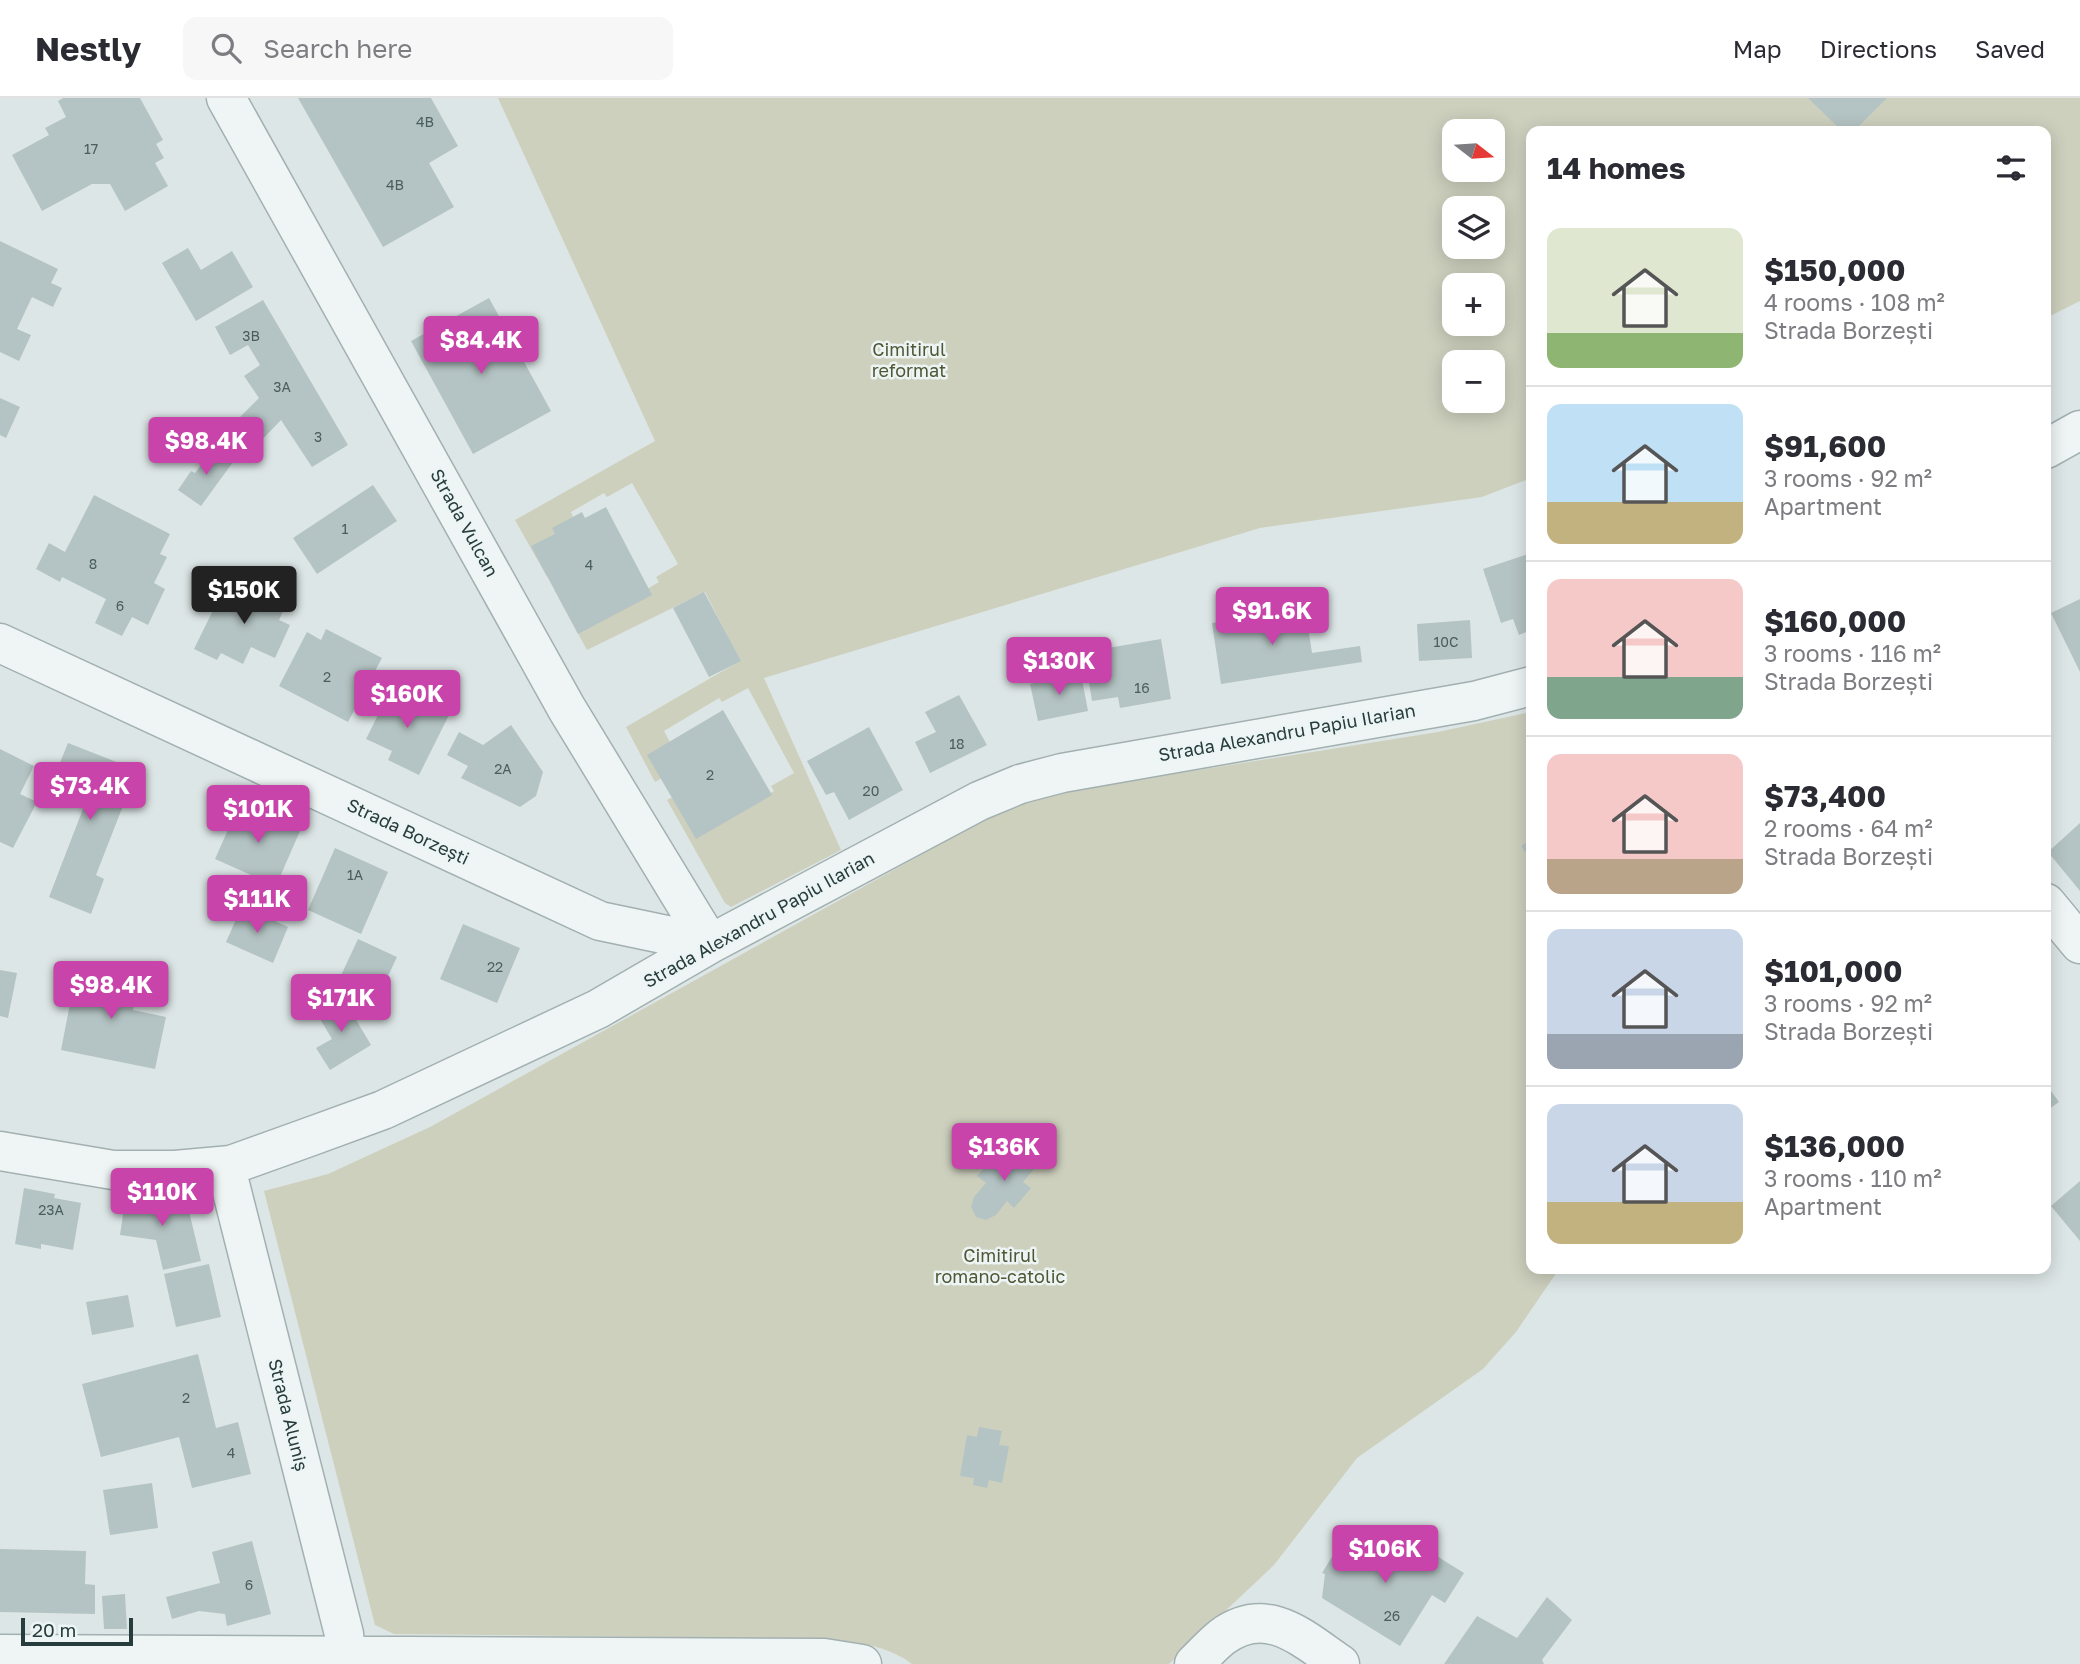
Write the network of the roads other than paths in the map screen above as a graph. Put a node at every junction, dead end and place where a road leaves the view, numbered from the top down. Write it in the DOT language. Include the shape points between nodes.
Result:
graph roads {
  1 [pos="226,98"];
  2 [pos="2080,430"];
  3 [pos="2051,446"];
  4 [pos="0,643"];
  5 [pos="1526,687"];
  6 [pos="2051,909"];
  7 [pos="702,929"];
  8 [pos="2080,944"];
  9 [pos="0,1151"];
  10 [pos="222,1166"];
  11 [pos="0,1654"];
  12 [pos="347,1660"];
  13 [pos="862,1664"];
  14 [pos="1194,1664"];
  15 [pos="1340,1664"];
  1 -- 7 [label="street, Strada Vulcan" via="567,709"];
  2 -- 3 [label="street"];
  4 -- 7 [label="street, Strada Borzești" via="600,921"];
  5 -- 7 [label="street, Strada Alexandru Papiu Ilarian" via="1474,701 1020,784"];
  6 -- 8 [label="street"];
  7 -- 10 [label="street, Strada Alexandru Papiu Ilarian" via="598,1009 383,1110"];
  9 -- 10 [label="street, Strada Alexandru Papiu Ilarian" via="113,1170"];
  10 -- 12 [label="street, Strada Aluniș"];
  11 -- 12 [label="street"];
  12 -- 13 [label="street" via="824,1658"];
  14 -- 15 [label="street" via="1223,1636 1251,1623 1277,1624"];
}
